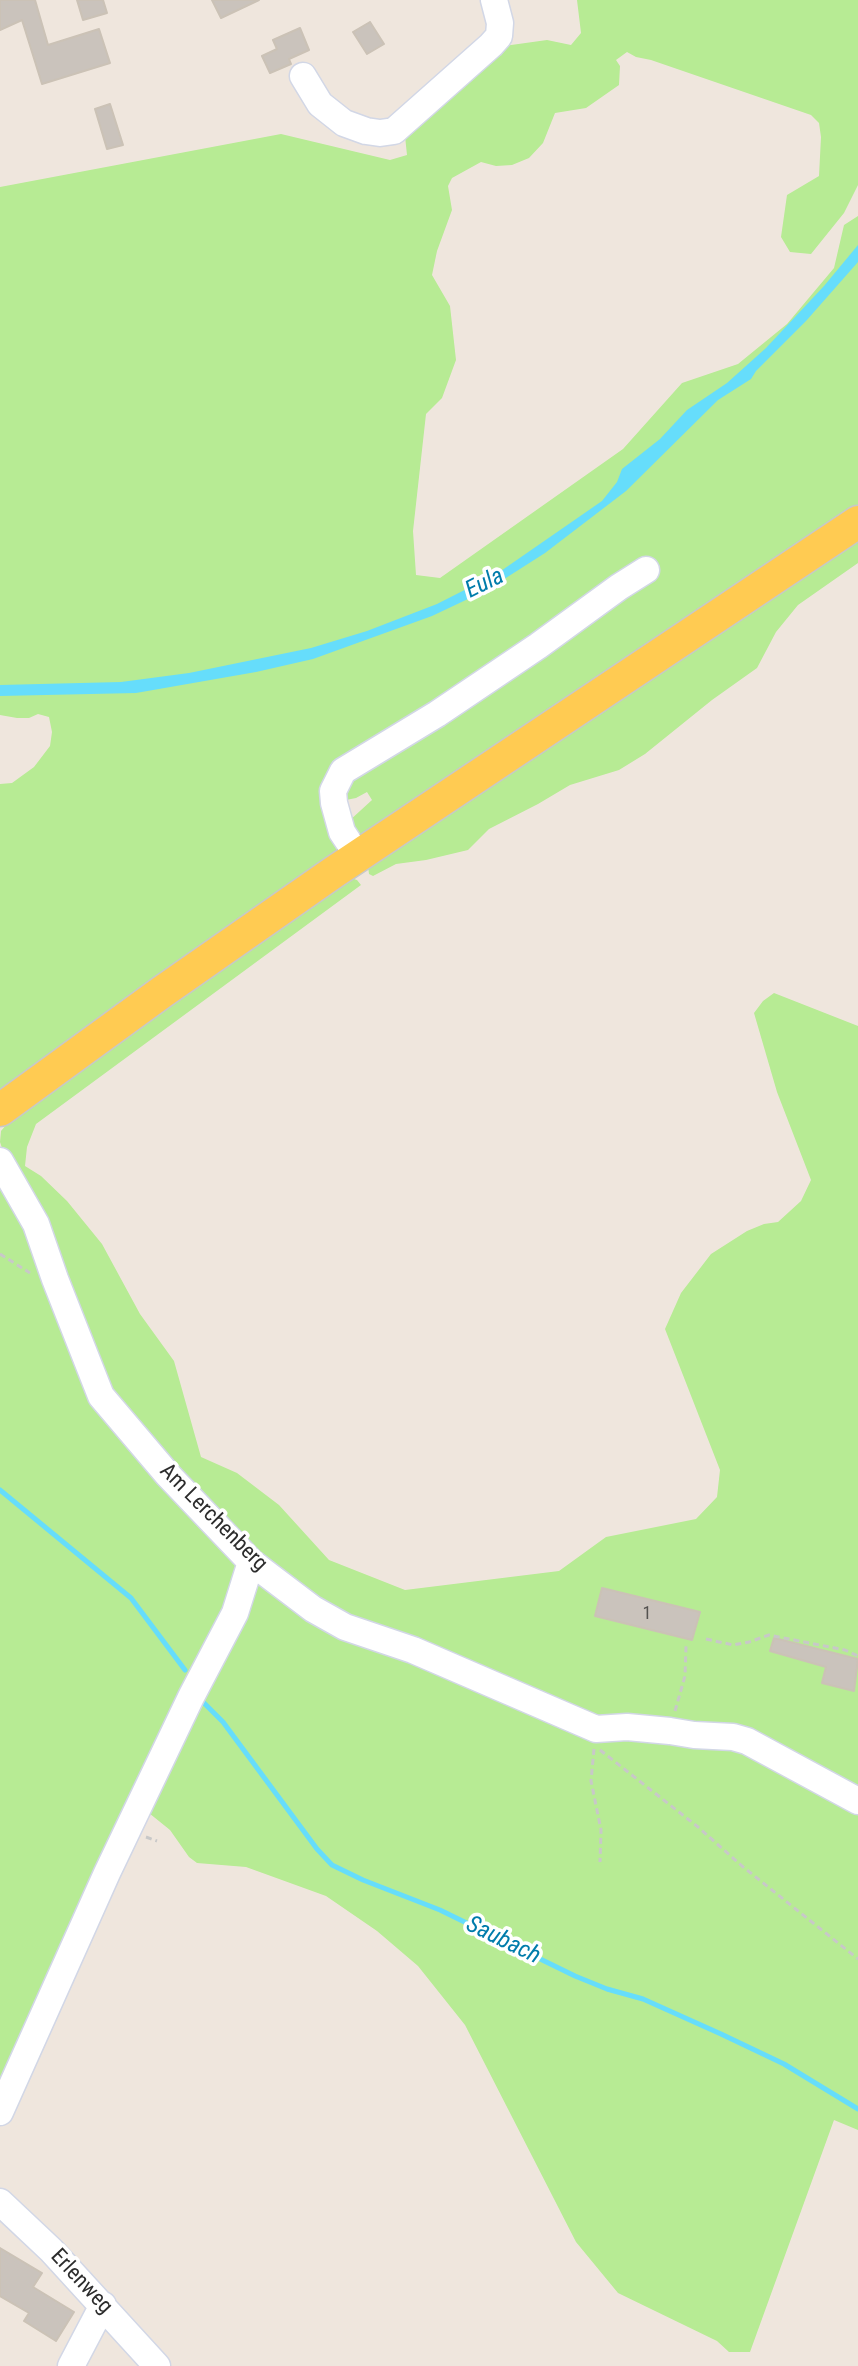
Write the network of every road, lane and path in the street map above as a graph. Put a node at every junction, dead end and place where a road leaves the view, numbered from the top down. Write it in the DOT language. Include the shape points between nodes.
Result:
graph roads {
  1 [pos="494,0"];
  2 [pos="303,76"];
  3 [pos="858,522"];
  4 [pos="646,570"];
  5 [pos="358,856"];
  6 [pos="0,1110"];
  7 [pos="0,1161"];
  8 [pos="0,1254"];
  9 [pos="55,1279"];
  10 [pos="251,1562"];
  11 [pos="706,1639"];
  12 [pos="686,1646"];
  13 [pos="858,1656"];
  14 [pos="670,1731"];
  15 [pos="858,1801"];
  16 [pos="600,1862"];
  17 [pos="858,1959"];
  18 [pos="0,2112"];
  19 [pos="0,2202"];
  20 [pos="103,2305"];
  21 [pos="71,2366"];
  22 [pos="157,2366"];
  1 -- 2 [label="street" via="499,36 396,137 344,123 320,104"];
  3 -- 5 [label="main road"];
  4 -- 5 [label="street" via="437,714 343,771 333,791 334,803 342,832"];
  5 -- 6 [label="main road"];
  7 -- 9 [label="street, Am Lerchenberg" via="36,1224"];
  8 -- 9 [label="path" via="42,1281"];
  9 -- 10 [label="street, Am Lerchenberg" via="101,1396"];
  10 -- 14 [label="street, Am Lerchenberg" via="345,1627 413,1650 596,1729"];
  10 -- 18 [label="street" via="235,1613 107,1873"];
  11 -- 13 [label="path" via="733,1645 769,1635"];
  12 -- 14 [label="path" via="685,1676"];
  14 -- 15 [label="street, Am Lerchenberg" via="747,1741"];
  16 -- 17 [label="path" via="601,1830 591,1781 594,1745"];
  19 -- 20 [label="street, Erlenweg"];
  20 -- 21 [label="street"];
  20 -- 22 [label="street, Erlenweg"];
}
